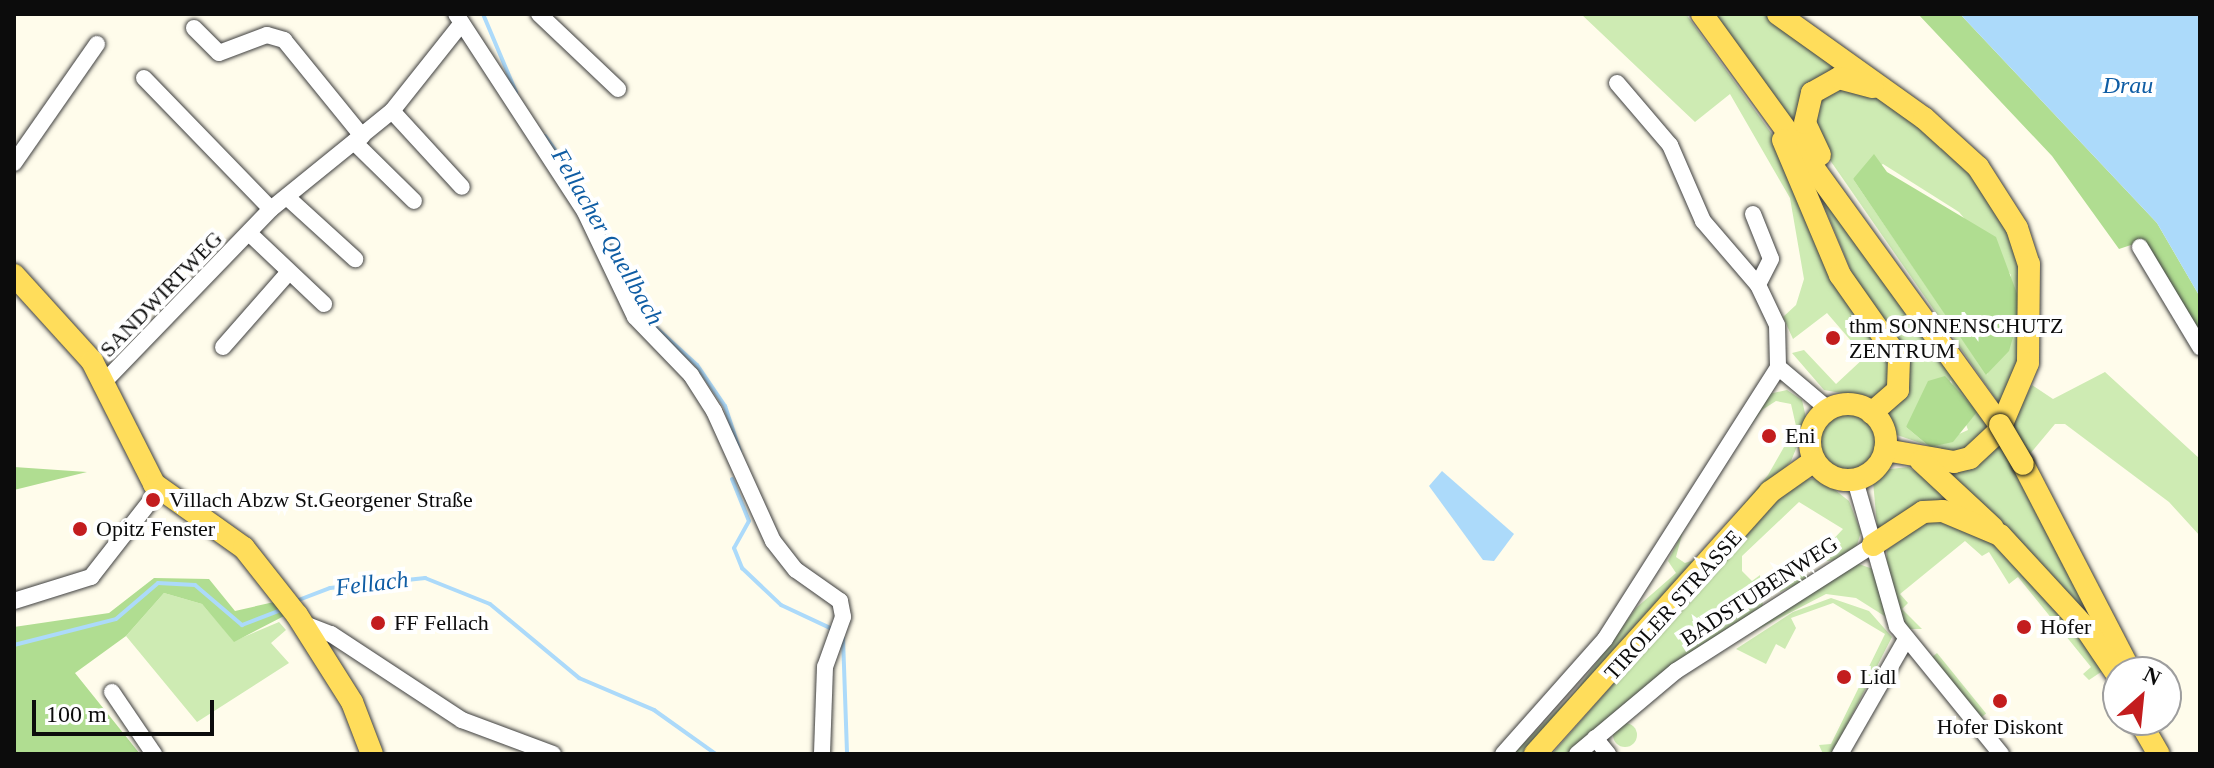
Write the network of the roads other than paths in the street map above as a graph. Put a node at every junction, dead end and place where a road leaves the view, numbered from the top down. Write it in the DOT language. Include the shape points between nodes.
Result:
graph roads {
  1 [pos="539,14"];
  2 [pos="1702,14"];
  3 [pos="1778,14"];
  4 [pos="459,19"];
  5 [pos="194,28"];
  6 [pos="97,44"];
  7 [pos="1746,74"];
  8 [pos="144,78"];
  9 [pos="1617,83"];
  10 [pos="618,89"];
  11 [pos="1902,103"];
  12 [pos="392,111"];
  13 [pos="358,139"];
  14 [pos="14,163"];
  15 [pos="462,187"];
  16 [pos="288,198"];
  17 [pos="414,201"];
  18 [pos="271,209"];
  19 [pos="1848,212"];
  20 [pos="1753,214"];
  21 [pos="250,234"];
  22 [pos="2140,247"];
  23 [pos="355,259"];
  24 [pos="289,272"];
  25 [pos="14,275"];
  26 [pos="1758,285"];
  27 [pos="324,304"];
  28 [pos="223,347"];
  29 [pos="2200,347"];
  30 [pos="1778,367"];
  31 [pos="103,383"];
  32 [pos="1828,409"];
  33 [pos="1872,413"];
  34 [pos="1885,450"];
  35 [pos="1814,461"];
  36 [pos="1921,461"];
  37 [pos="1855,480"];
  38 [pos="159,490"];
  39 [pos="2000,535"];
  40 [pos="1873,545"];
  41 [pos="14,601"];
  42 [pos="300,619"];
  43 [pos="1906,639"];
  44 [pos="2105,656"];
  45 [pos="2123,656"];
  46 [pos="112,692"];
  47 [pos="2148,736"];
  48 [pos="1595,738"];
  49 [pos="154,754"];
  50 [pos="372,754"];
  51 [pos="553,754"];
  52 [pos="822,754"];
  53 [pos="1503,754"];
  54 [pos="1535,754"];
  55 [pos="1577,754"];
  56 [pos="1608,754"];
  57 [pos="1840,754"];
  58 [pos="2001,754"];
  59 [pos="2159,754"];
  1 -- 10 [label="street"];
  2 -- 7 [label="main road"];
  3 -- 11 [label="main road"];
  4 -- 12 [label="street, SANDWIRTWEG"];
  4 -- 52 [label="street" via="585,212 635,317 691,375 714,411 773,541 796,570 840,601 843,617 825,667"];
  5 -- 13 [label="street" via="219,53 267,35 284,40"];
  6 -- 14 [label="street"];
  7 -- 19 [label="main road"];
  7 -- 33 [label="main road" via="1756,105 1803,180 1840,275 1899,359 1898,390"];
  8 -- 18 [label="street"];
  9 -- 26 [label="street" via="1670,145 1703,221"];
  11 -- 19 [label="main road" via="1853,79 1822,84 1812,93 1805,123"];
  11 -- 36 [label="main road" via="1953,143 2000,196 2017,228 2034,296 2028,363 1999,431 1970,458"];
  12 -- 13 [label="street, SANDWIRTWEG"];
  12 -- 15 [label="street"];
  13 -- 16 [label="street, SANDWIRTWEG"];
  13 -- 17 [label="street"];
  16 -- 18 [label="street, SANDWIRTWEG"];
  16 -- 23 [label="street"];
  18 -- 21 [label="street, SANDWIRTWEG"];
  19 -- 45 [label="main road, bridge" via="1971,382 2023,464"];
  20 -- 26 [label="street" via="1771,259"];
  21 -- 24 [label="street, SANDWIRTWEG"];
  21 -- 31 [label="street, SANDWIRTWEG"];
  22 -- 29 [label="street"];
  24 -- 27 [label="street, SANDWIRTWEG"];
  24 -- 28 [label="street"];
  25 -- 31 [label="main road" via="62,322"];
  26 -- 30 [label="street" via="1777,325"];
  30 -- 32 [label="street"];
  30 -- 53 [label="street" via="1605,639"];
  31 -- 38 [label="main road"];
  32 -- 33 [label="main road" via="1853,404"];
  32 -- 35 [label="main road" via="1812,428"];
  33 -- 34 [label="main road"];
  34 -- 36 [label="main road"];
  34 -- 37 [label="main road" via="1878,466"];
  35 -- 37 [label="main road" via="1833,477"];
  35 -- 54 [label="main road, TIROLER STRASSE" via="1770,492"];
  36 -- 39 [label="main road"];
  37 -- 40 [label="street, BADSTUBENWEG"];
  38 -- 41 [label="street" via="91,577"];
  38 -- 42 [label="main road" via="256,561"];
  39 -- 40 [label="main road" via="1943,511 1923,512"];
  39 -- 44 [label="main road" via="2085,627"];
  40 -- 43 [label="street, BADSTUBENWEG"];
  40 -- 48 [label="street, BADSTUBENWEG" via="1676,671"];
  42 -- 50 [label="main road" via="352,702"];
  42 -- 51 [label="street" via="462,720"];
  43 -- 57 [label="street"];
  43 -- 58 [label="street, BADSTUBENWEG"];
  46 -- 49 [label="street"];
  47 -- 59 [label="main road"];
  48 -- 55 [label="street, BADSTUBENWEG"];
  48 -- 56 [label="street"];
}
